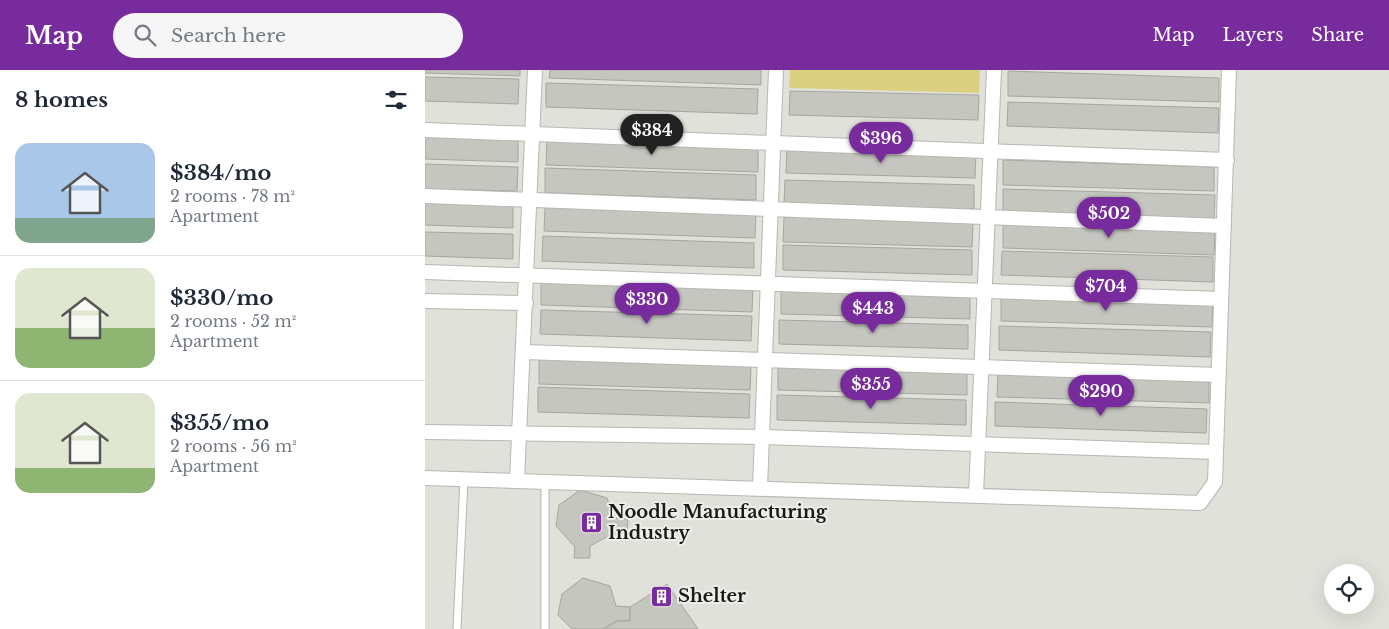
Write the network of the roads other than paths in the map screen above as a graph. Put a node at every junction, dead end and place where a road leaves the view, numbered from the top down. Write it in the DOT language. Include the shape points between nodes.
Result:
graph roads {
  1 [pos="535,70"];
  2 [pos="776,70"];
  3 [pos="994,70"];
  4 [pos="1229,70"];
  5 [pos="425,130"];
  6 [pos="532,134"];
  7 [pos="773,142"];
  8 [pos="990,150"];
  9 [pos="1227,160"];
  10 [pos="425,196"];
  11 [pos="531,200"];
  12 [pos="772,208"];
  13 [pos="987,217"];
  14 [pos="1224,226"];
  15 [pos="425,272"];
  16 [pos="527,276"];
  17 [pos="769,285"];
  18 [pos="985,291"];
  19 [pos="1221,299"];
  20 [pos="425,301"];
  21 [pos="526,303"];
  22 [pos="524,352"];
  23 [pos="765,361"];
  24 [pos="982,367"];
  25 [pos="1219,375"];
  26 [pos="425,432"];
  27 [pos="521,434"];
  28 [pos="763,437"];
  29 [pos="979,445"];
  30 [pos="1216,452"];
  31 [pos="425,478"];
  32 [pos="464,479"];
  33 [pos="517,481"];
  34 [pos="545,482"];
  35 [pos="760,488"];
  36 [pos="976,495"];
  37 [pos="457,629"];
  38 [pos="545,629"];
  1 -- 6 [label="street"];
  2 -- 7 [label="street"];
  3 -- 8 [label="street"];
  4 -- 9 [label="street"];
  5 -- 6 [label="street"];
  6 -- 7 [label="street"];
  6 -- 11 [label="street"];
  7 -- 8 [label="street"];
  7 -- 12 [label="street"];
  8 -- 9 [label="street"];
  8 -- 13 [label="street"];
  9 -- 14 [label="street"];
  10 -- 11 [label="street"];
  11 -- 12 [label="street"];
  11 -- 16 [label="street"];
  12 -- 13 [label="street"];
  12 -- 17 [label="street"];
  13 -- 14 [label="street"];
  13 -- 18 [label="street"];
  14 -- 19 [label="street"];
  15 -- 16 [label="street"];
  16 -- 17 [label="street"];
  16 -- 21 [label="street"];
  17 -- 18 [label="street"];
  17 -- 23 [label="street"];
  18 -- 19 [label="street"];
  18 -- 24 [label="street"];
  19 -- 25 [label="street"];
  20 -- 21 [label="street"];
  21 -- 22 [label="street"];
  22 -- 23 [label="street"];
  22 -- 27 [label="street"];
  23 -- 24 [label="street"];
  23 -- 28 [label="street"];
  24 -- 25 [label="street"];
  24 -- 29 [label="street"];
  25 -- 30 [label="street"];
  26 -- 27 [label="street"];
  27 -- 28 [label="street"];
  27 -- 33 [label="street"];
  28 -- 29 [label="street"];
  28 -- 35 [label="street"];
  29 -- 30 [label="street"];
  29 -- 36 [label="street"];
  30 -- 36 [label="street" via="1215,482 1201,502"];
  31 -- 32 [label="street"];
  32 -- 33 [label="street"];
  32 -- 37 [label="lane"];
  33 -- 34 [label="street"];
  34 -- 35 [label="street"];
  34 -- 38 [label="lane"];
  35 -- 36 [label="street"];
}
